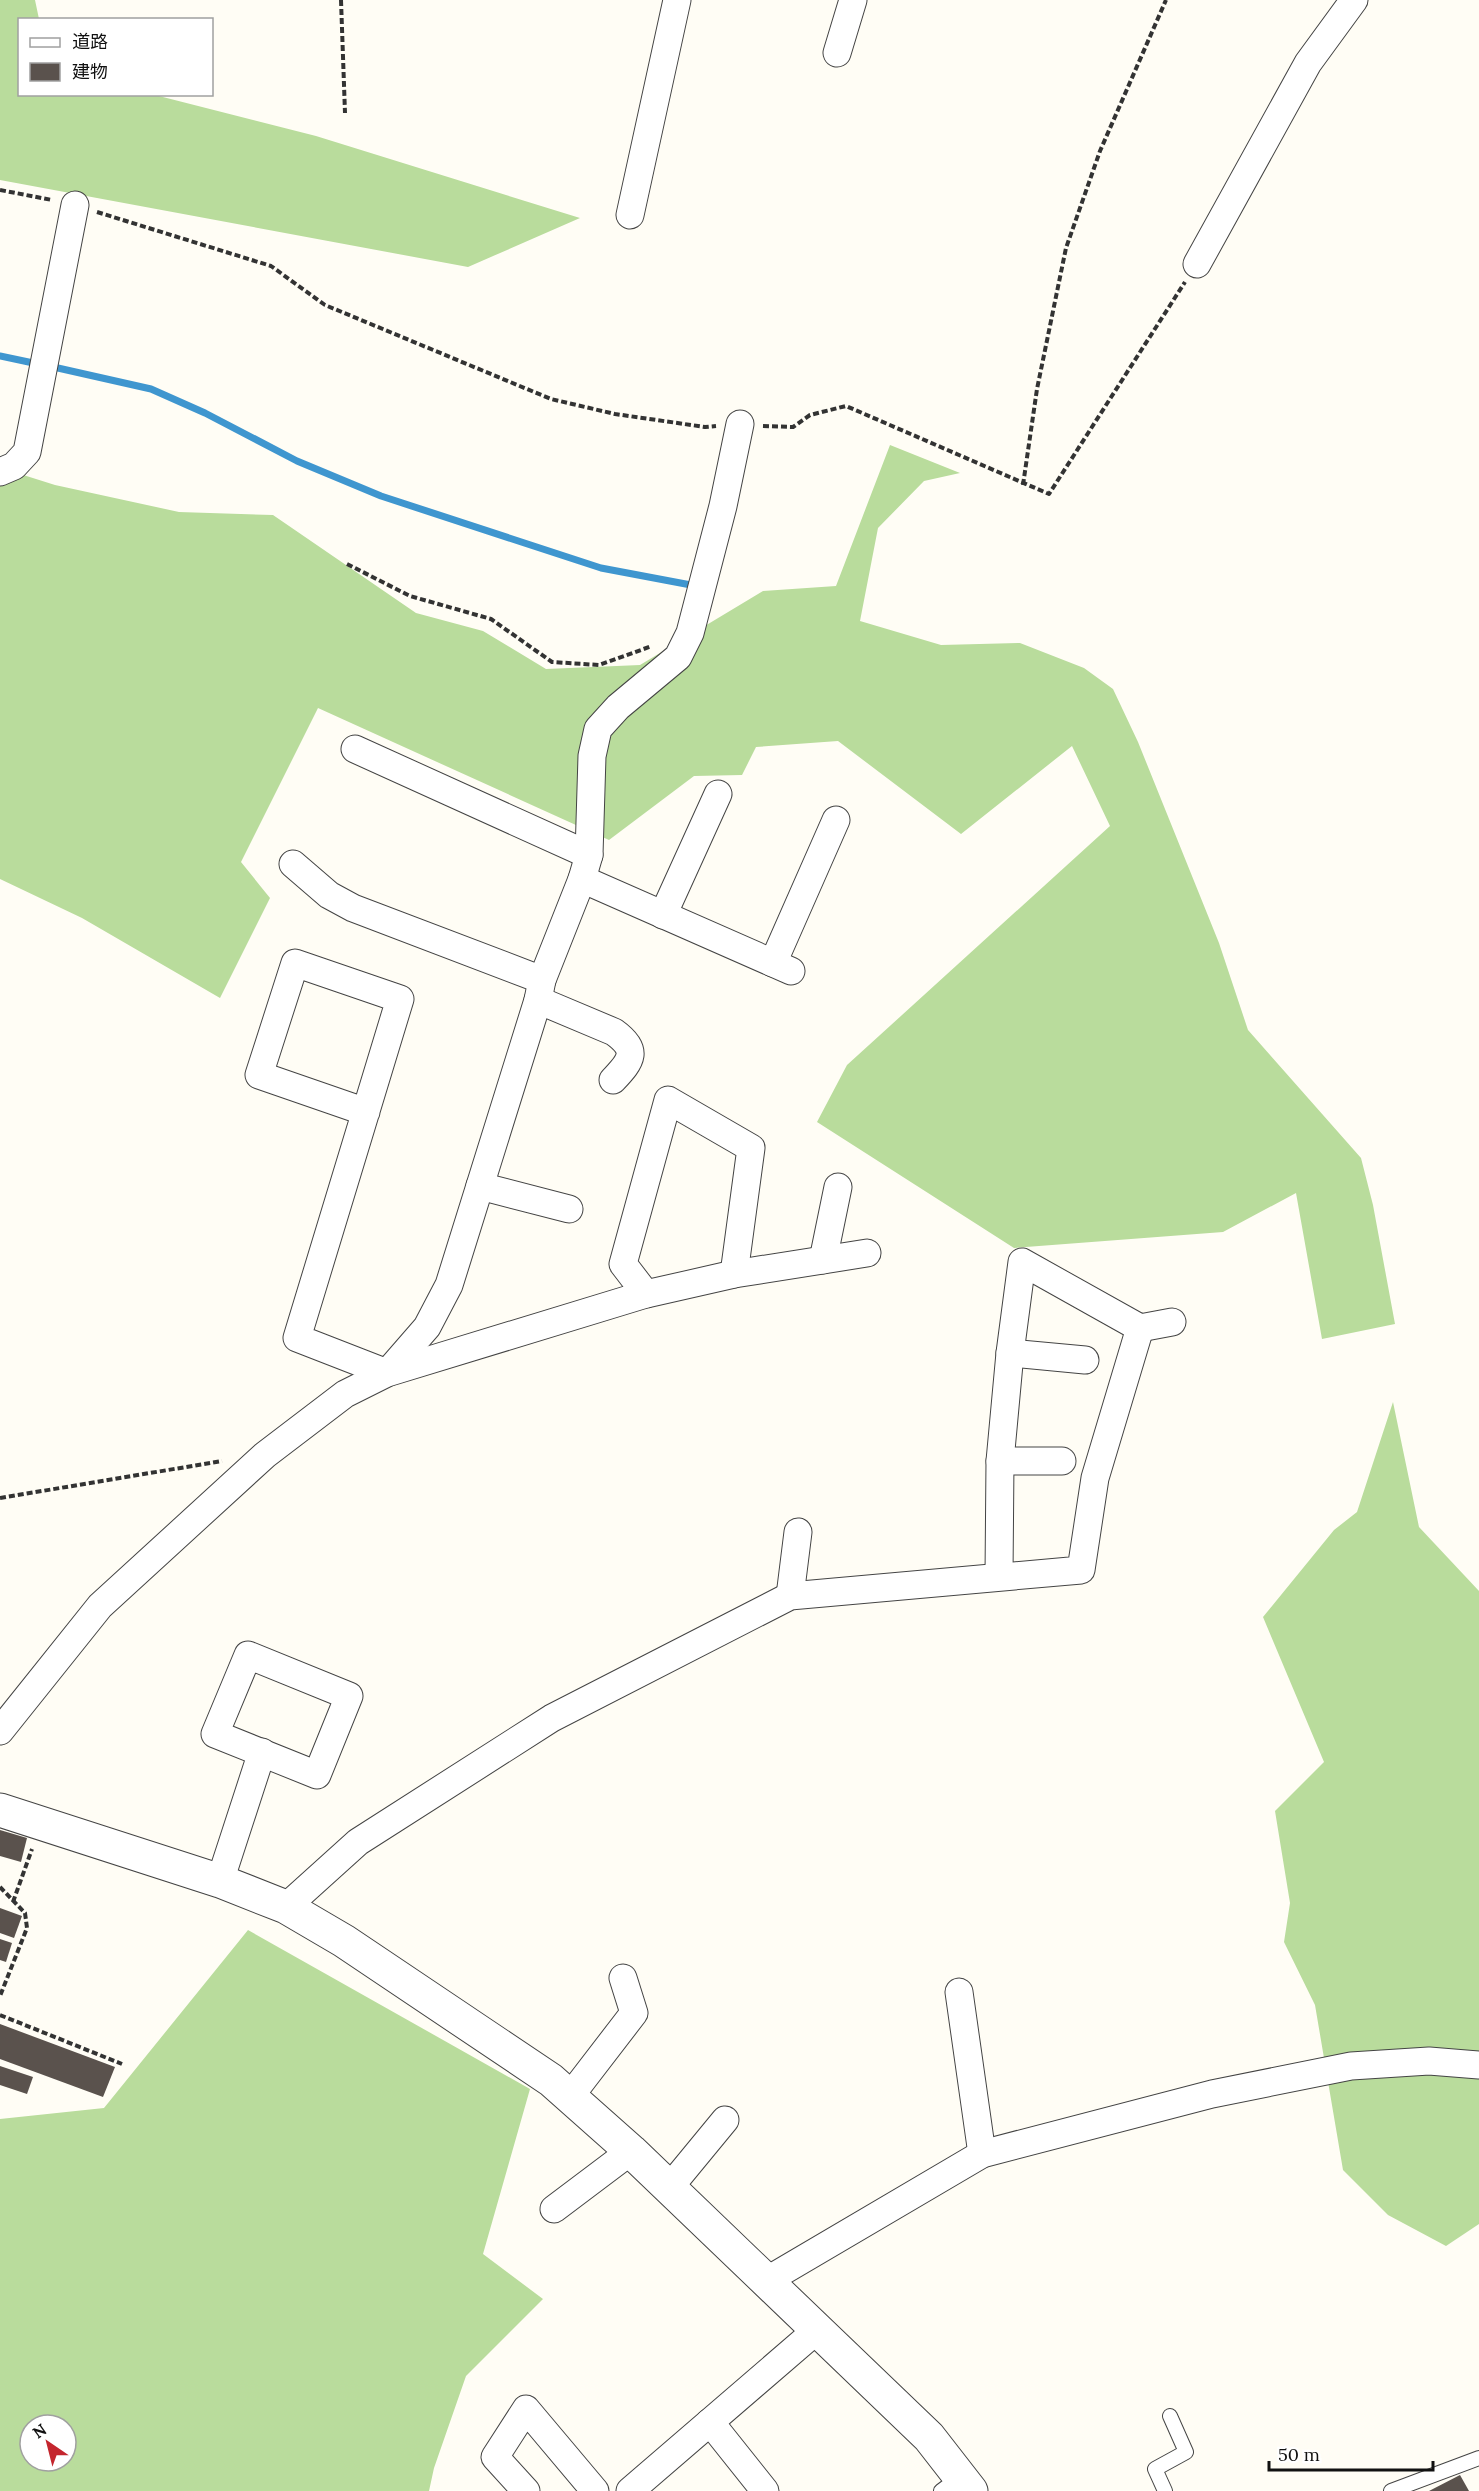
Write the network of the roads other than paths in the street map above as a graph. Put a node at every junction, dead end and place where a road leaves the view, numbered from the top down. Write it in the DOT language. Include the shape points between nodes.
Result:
graph roads {
  1 [pos="677,0"];
  2 [pos="853,0"];
  3 [pos="1354,0"];
  4 [pos="837,53"];
  5 [pos="75,205"];
  6 [pos="630,215"];
  7 [pos="1197,264"];
  8 [pos="740,424"];
  9 [pos="0,472"];
  10 [pos="355,749"];
  11 [pos="718,794"];
  12 [pos="836,820"];
  13 [pos="293,864"];
  14 [pos="586,867"];
  15 [pos="663,915"];
  16 [pos="540,990"];
  17 [pos="614,1080"];
  18 [pos="366,1112"];
  19 [pos="480,1186"];
  20 [pos="838,1186"];
  21 [pos="569,1209"];
  22 [pos="867,1253"];
  23 [pos="823,1260"];
  24 [pos="734,1274"];
  25 [pos="646,1294"];
  26 [pos="1172,1322"];
  27 [pos="1140,1328"];
  28 [pos="1010,1353"];
  29 [pos="1085,1360"];
  30 [pos="387,1373"];
  31 [pos="1000,1461"];
  32 [pos="1062,1461"];
  33 [pos="798,1533"];
  34 [pos="999,1576"];
  35 [pos="790,1596"];
  36 [pos="0,1731"];
  37 [pos="262,1752"];
  38 [pos="0,1810"];
  39 [pos="220,1881"];
  40 [pos="286,1907"];
  41 [pos="623,1978"];
  42 [pos="958,1992"];
  43 [pos="1479,2065"];
  44 [pos="571,2095"];
  45 [pos="725,2120"];
  46 [pos="631,2151"];
  47 [pos="982,2154"];
  48 [pos="669,2188"];
  49 [pos="554,2210"];
  50 [pos="766,2281"];
  51 [pos="818,2329"];
  52 [pos="1170,2416"];
  53 [pos="710,2422"];
  54 [pos="1479,2458"];
  55 [pos="958,2486"];
  56 [pos="644,2487"];
  57 [pos="526,2491"];
  58 [pos="595,2491"];
  59 [pos="765,2491"];
  60 [pos="1165,2491"];
  61 [pos="1390,2491"];
  1 -- 6 [label="street"];
  2 -- 4 [label="street"];
  3 -- 7 [label="street" via="1308,63"];
  5 -- 9 [label="street" via="27,452 14,466"];
  8 -- 14 [label="street" via="690,633 678,657 598,729 592,756"];
  10 -- 14 [label="street"];
  11 -- 15 [label="street"];
  12 -- 15 [label="street" via="782,967"];
  13 -- 16 [label="street" via="329,895 353,908"];
  14 -- 15 [label="street"];
  14 -- 16 [label="street"];
  16 -- 17 [label="street" via="624,1039 630,1050 630,1062"];
  16 -- 19 [label="street"];
  18 -- 18 [label="street" via="400,999 295,963 259,1075"];
  18 -- 30 [label="street" via="297,1338"];
  19 -- 21 [label="street"];
  19 -- 30 [label="street" via="449,1285 427,1327"];
  20 -- 23 [label="street"];
  22 -- 23 [label="street"];
  23 -- 24 [label="street"];
  24 -- 25 [label="street"];
  24 -- 25 [label="street" via="751,1148 668,1100 623,1264"];
  25 -- 30 [label="street"];
  26 -- 27 [label="street"];
  27 -- 28 [label="street" via="1022,1262"];
  27 -- 34 [label="street" via="1095,1478 1081,1570"];
  28 -- 29 [label="street"];
  28 -- 31 [label="street"];
  30 -- 36 [label="street" via="345,1394 265,1455 100,1606"];
  31 -- 32 [label="street"];
  31 -- 34 [label="street"];
  33 -- 35 [label="street"];
  34 -- 35 [label="street"];
  35 -- 40 [label="street" via="552,1718 358,1842"];
  37 -- 37 [label="street" via="215,1734 248,1655 349,1696 317,1775"];
  37 -- 39 [label="street"];
  38 -- 39 [label="street"];
  39 -- 40 [label="street"];
  40 -- 44 [label="street" via="344,1941"];
  41 -- 44 [label="street" via="634,2013"];
  42 -- 47 [label="street"];
  43 -- 47 [label="street" via="1430,2061 1351,2066 1212,2094"];
  44 -- 46 [label="street"];
  45 -- 48 [label="street"];
  46 -- 48 [label="street"];
  46 -- 49 [label="street"];
  47 -- 50 [label="street"];
  48 -- 50 [label="street"];
  50 -- 51 [label="street"];
  51 -- 53 [label="street"];
  51 -- 55 [label="street" via="929,2438"];
  52 -- 60 [label="lane" via="1186,2452 1155,2469"];
  53 -- 56 [label="street"];
  53 -- 59 [label="street"];
  54 -- 61 [label="lane"];
  57 -- 58 [label="street" via="495,2457 526,2409"];
}
